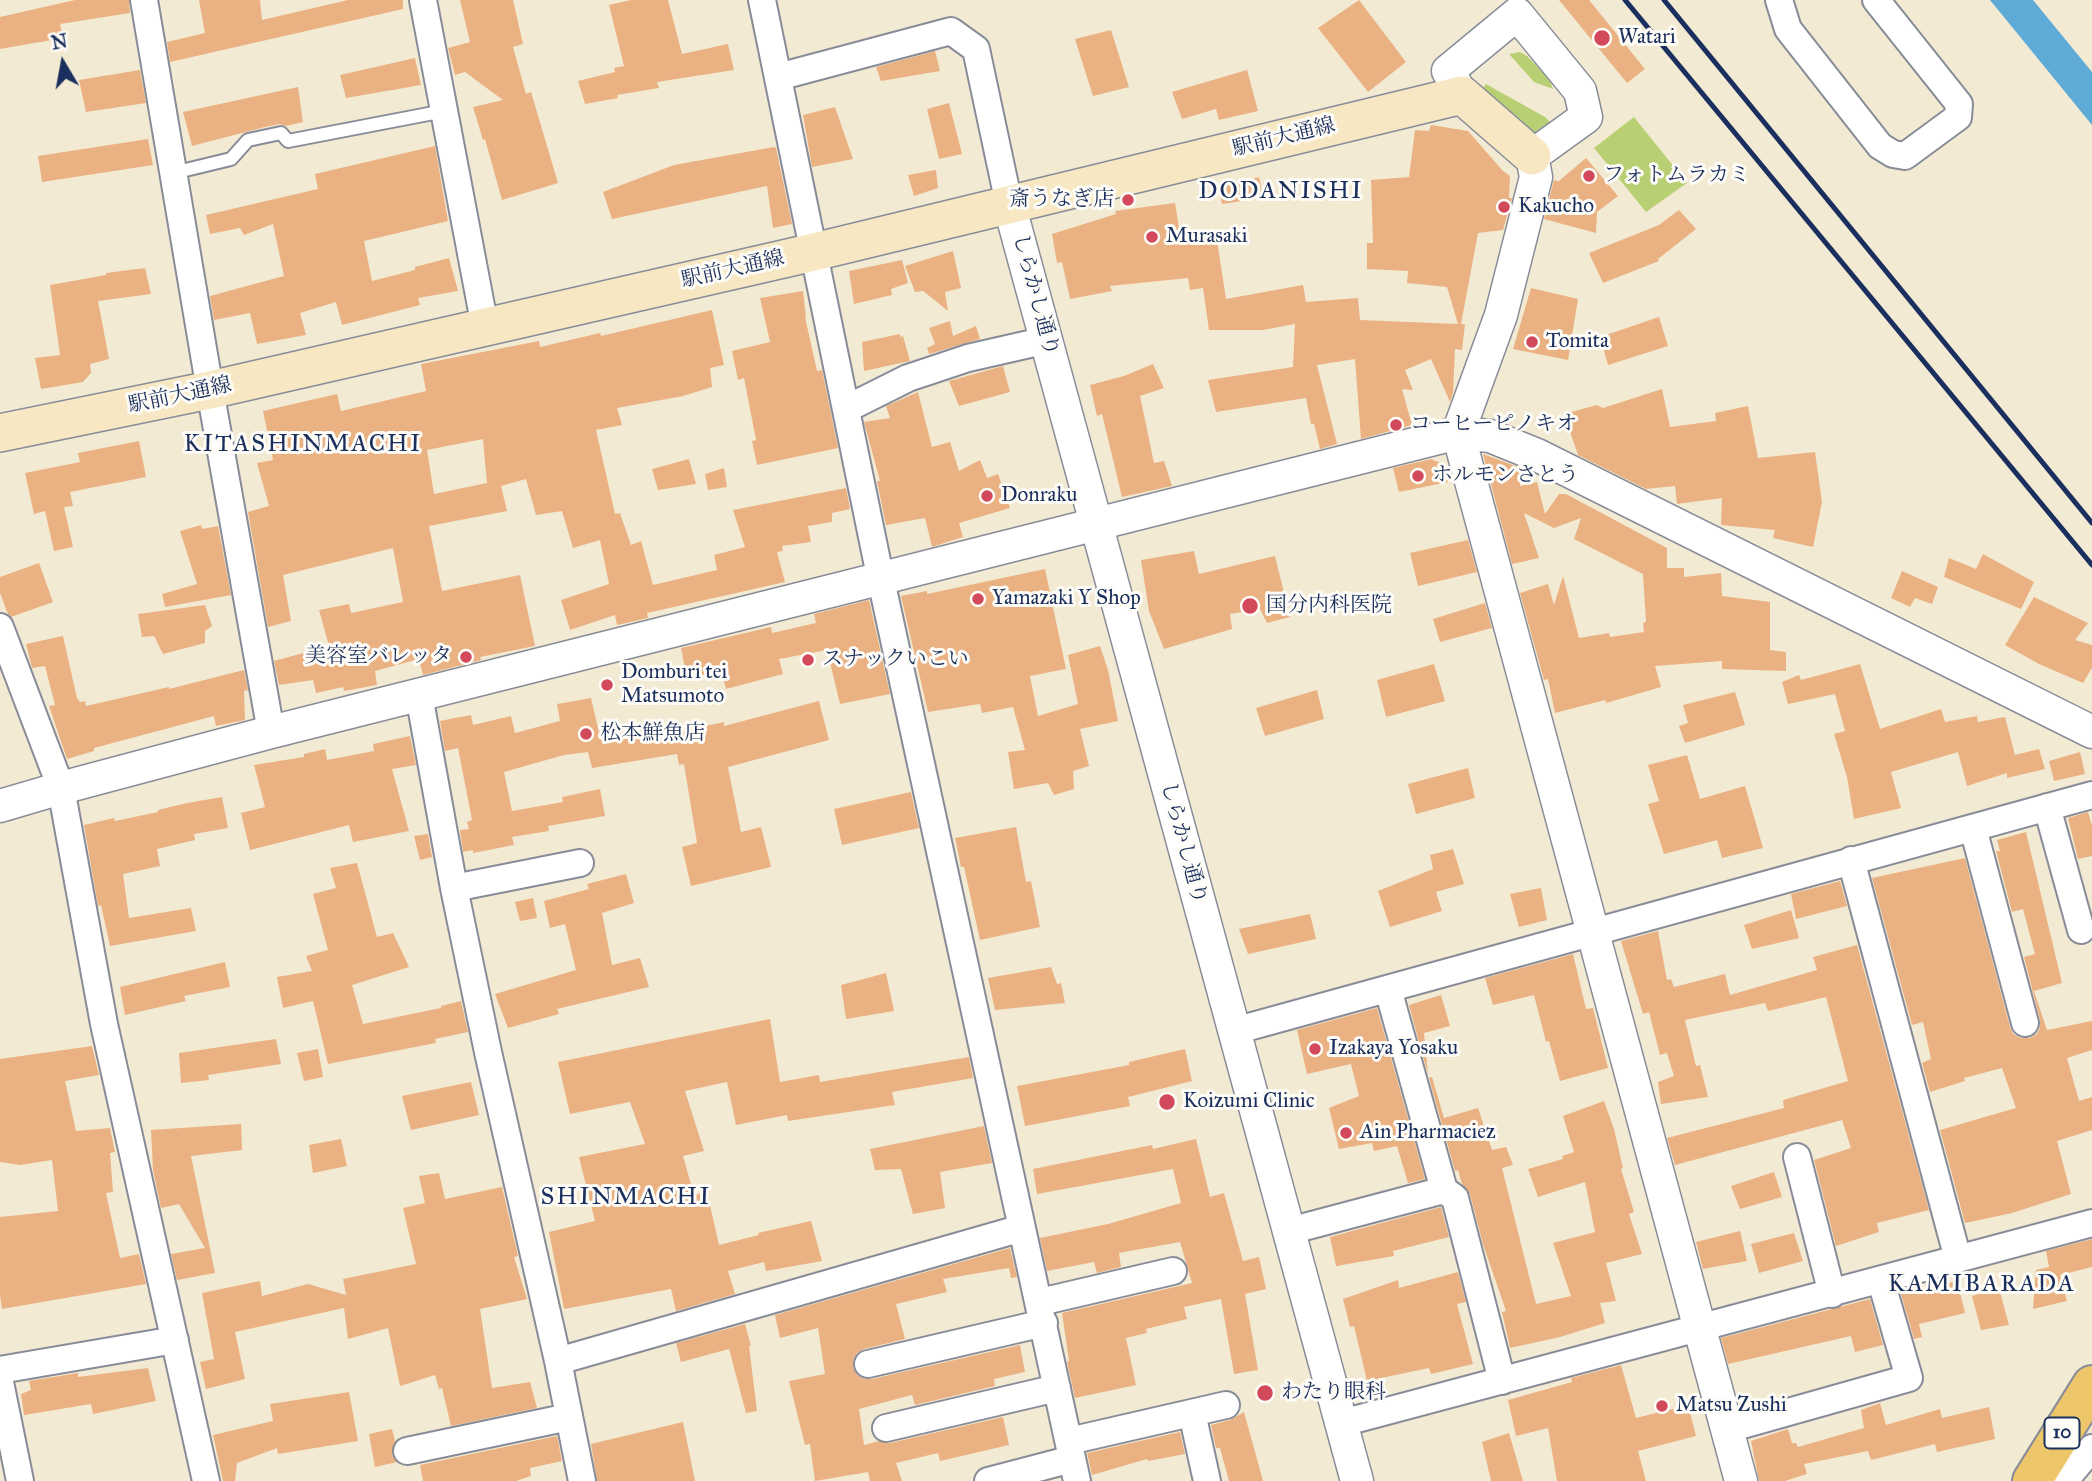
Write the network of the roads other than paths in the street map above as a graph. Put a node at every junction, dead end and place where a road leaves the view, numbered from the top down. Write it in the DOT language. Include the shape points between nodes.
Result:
graph roads {
  1 [pos="144,0"];
  2 [pos="423,0"];
  3 [pos="762,0"];
  4 [pos="1779,0"];
  5 [pos="1876,0"];
  6 [pos="778,77"];
  7 [pos="1462,95"];
  8 [pos="444,111"];
  9 [pos="1532,156"];
  10 [pos="173,173"];
  11 [pos="1009,204"];
  12 [pos="814,252"];
  13 [pos="485,327"];
  14 [pos="1047,340"];
  15 [pos="209,390"];
  16 [pos="846,409"];
  17 [pos="0,433"];
  18 [pos="1458,433"];
  19 [pos="1098,523"];
  20 [pos="881,578"];
  21 [pos="0,627"];
  22 [pos="419,695"];
  23 [pos="271,732"];
  24 [pos="2092,732"];
  25 [pos="61,788"];
  26 [pos="2092,795"];
  27 [pos="0,806"];
  28 [pos="2047,807"];
  29 [pos="1973,828"];
  30 [pos="1852,860"];
  31 [pos="580,863"];
  32 [pos="454,888"];
  33 [pos="2081,930"];
  34 [pos="1594,932"];
  35 [pos="1388,989"];
  36 [pos="2025,1023"];
  37 [pos="1234,1031"];
  38 [pos="1797,1157"];
  39 [pos="1444,1190"];
  40 [pos="2092,1223"];
  41 [pos="1022,1228"];
  42 [pos="1289,1231"];
  43 [pos="1958,1259"];
  44 [pos="1173,1271"];
  45 [pos="1881,1281"];
  46 [pos="1832,1294"];
  47 [pos="1042,1312"];
  48 [pos="1700,1329"];
  49 [pos="175,1340"];
  50 [pos="558,1361"];
  51 [pos="868,1364"];
  52 [pos="0,1370"];
  53 [pos="1502,1381"];
  54 [pos="0,1382"];
  55 [pos="2092,1385"];
  56 [pos="1057,1388"];
  57 [pos="1226,1405"];
  58 [pos="1192,1413"];
  59 [pos="569,1417"];
  60 [pos="1342,1423"];
  61 [pos="886,1428"];
  62 [pos="1728,1429"];
  63 [pos="2092,1448"];
  64 [pos="407,1451"];
  65 [pos="1073,1460"];
  66 [pos="20,1481"];
  67 [pos="206,1481"];
  68 [pos="582,1481"];
  69 [pos="988,1481"];
  70 [pos="1208,1481"];
  71 [pos="1357,1481"];
  72 [pos="1741,1481"];
  73 [pos="2032,1481"];
  74 [pos="2060,1481"];
  1 -- 10 [label="street"];
  2 -- 8 [label="street"];
  3 -- 6 [label="street"];
  4 -- 5 [label="street" via="1788,29 1880,146 1905,156 1958,117 1959,104"];
  6 -- 11 [label="street" via="951,31 976,49"];
  6 -- 12 [label="street"];
  7 -- 9 [label="main road"];
  7 -- 9 [label="street" via="1448,71 1517,14 1580,91 1586,117"];
  7 -- 11 [label="main road, 駅前大通線"];
  8 -- 10 [label="lane" via="288,141 281,133 248,140 231,159"];
  8 -- 13 [label="street"];
  9 -- 18 [label="street" via="1536,177 1501,315"];
  10 -- 15 [label="street"];
  11 -- 12 [label="main road, 駅前大通線"];
  11 -- 14 [label="street, しらかし通り"];
  12 -- 13 [label="main road, 駅前大通線"];
  12 -- 16 [label="street"];
  13 -- 15 [label="main road, 駅前大通線"];
  14 -- 16 [label="street" via="920,374"];
  14 -- 19 [label="street, しらかし通り"];
  15 -- 17 [label="main road, 駅前大通線"];
  15 -- 23 [label="street"];
  16 -- 20 [label="street"];
  18 -- 19 [label="street"];
  18 -- 24 [label="street" via="1490,436 1537,455"];
  18 -- 34 [label="street"];
  19 -- 20 [label="street"];
  19 -- 37 [label="street, しらかし通り"];
  20 -- 22 [label="street"];
  20 -- 41 [label="street"];
  21 -- 25 [label="street"];
  22 -- 23 [label="street"];
  22 -- 32 [label="street"];
  23 -- 25 [label="street"];
  25 -- 27 [label="street"];
  25 -- 49 [label="street" via="104,1024"];
  26 -- 28 [label="street"];
  28 -- 29 [label="street"];
  28 -- 33 [label="street"];
  29 -- 30 [label="street"];
  29 -- 36 [label="street"];
  30 -- 34 [label="street"];
  30 -- 43 [label="street"];
  31 -- 32 [label="street"];
  32 -- 50 [label="street"];
  34 -- 35 [label="street"];
  34 -- 48 [label="street"];
  35 -- 37 [label="street"];
  35 -- 39 [label="street"];
  37 -- 42 [label="street, しらかし通り"];
  38 -- 46 [label="street"];
  39 -- 42 [label="street"];
  39 -- 53 [label="street" via="1455,1198"];
  40 -- 43 [label="street"];
  41 -- 47 [label="street"];
  41 -- 50 [label="street"];
  42 -- 60 [label="street, しらかし通り"];
  43 -- 45 [label="street"];
  44 -- 47 [label="street"];
  45 -- 46 [label="street"];
  45 -- 62 [label="street" via="1909,1378"];
  46 -- 48 [label="street"];
  47 -- 51 [label="street"];
  47 -- 56 [label="street"];
  48 -- 53 [label="street"];
  48 -- 62 [label="street"];
  49 -- 52 [label="street"];
  49 -- 67 [label="street"];
  50 -- 59 [label="street"];
  53 -- 60 [label="street"];
  54 -- 66 [label="street"];
  55 -- 73 [label="main road, 10"];
  56 -- 61 [label="street"];
  56 -- 65 [label="street"];
  57 -- 58 [label="street"];
  58 -- 65 [label="street"];
  58 -- 70 [label="street"];
  59 -- 64 [label="street"];
  59 -- 68 [label="street"];
  60 -- 71 [label="street, しらかし通り"];
  62 -- 72 [label="street"];
  63 -- 74 [label="street"];
  65 -- 69 [label="street"];
}
